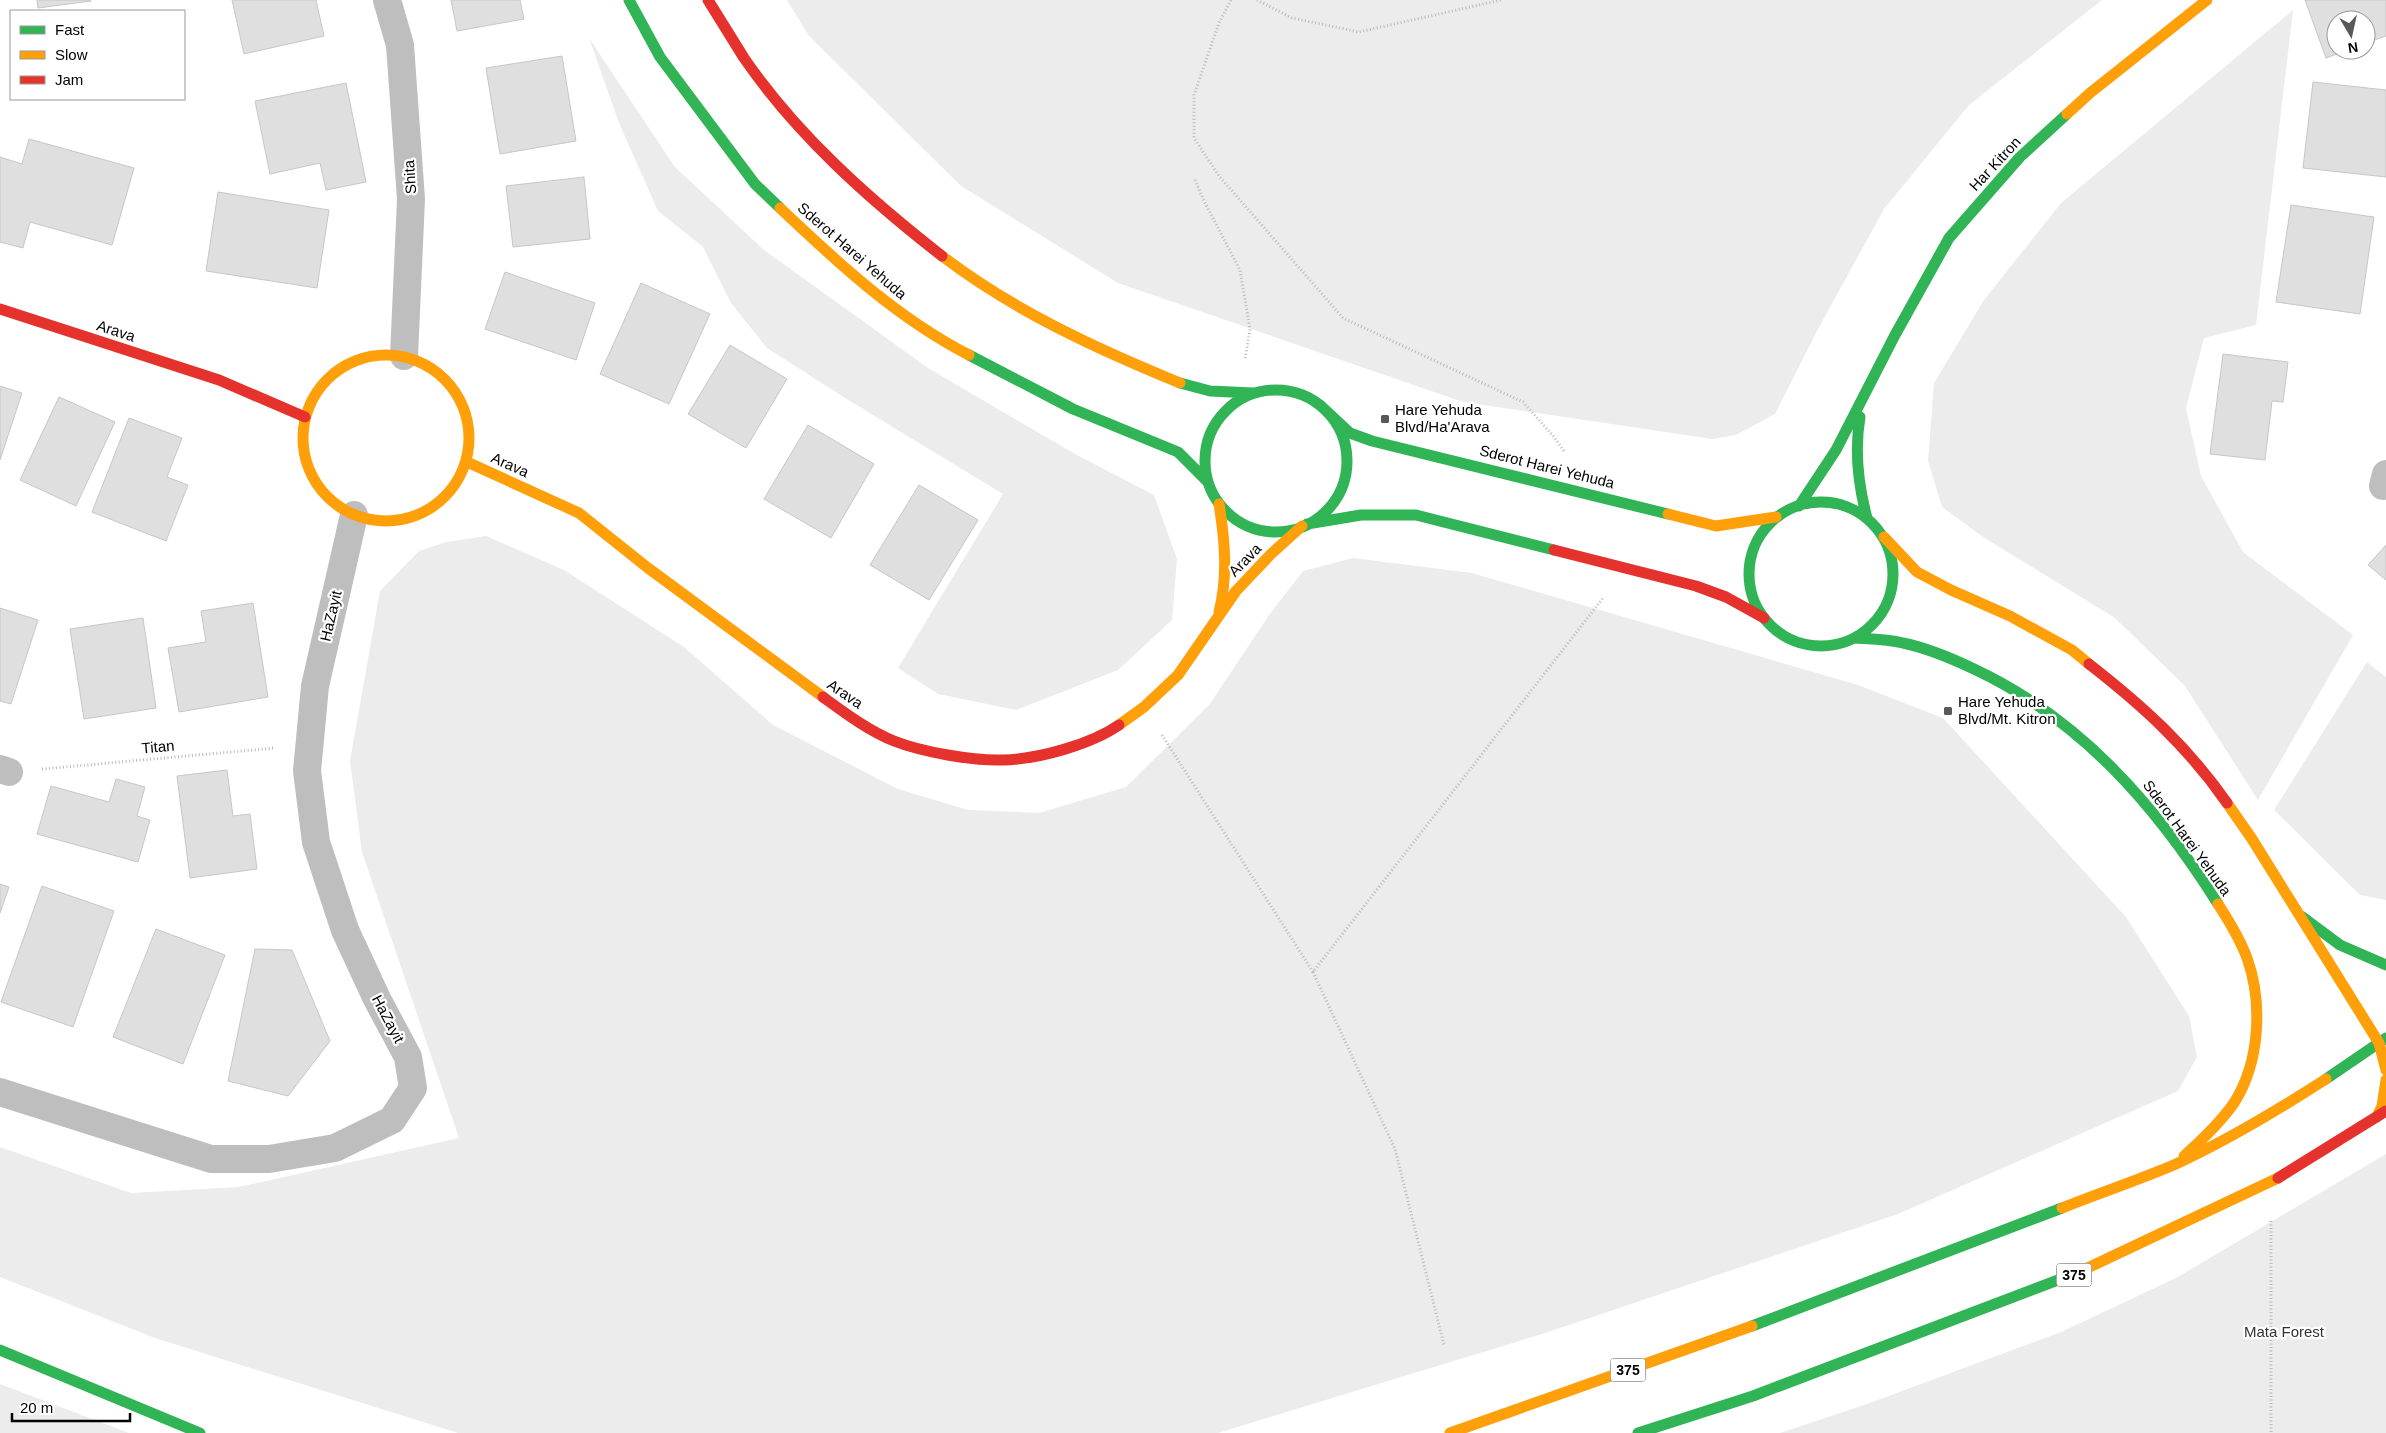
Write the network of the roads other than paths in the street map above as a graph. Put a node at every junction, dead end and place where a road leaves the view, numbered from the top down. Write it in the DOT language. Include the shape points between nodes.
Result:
graph roads {
  1 [pos="387,0"];
  2 [pos="629,0"];
  3 [pos="708,0"];
  4 [pos="2207,0"];
  5 [pos="0,309"];
  6 [pos="404,356"];
  7 [pos="1253,393"];
  8 [pos="1864,399"];
  9 [pos="1320,405"];
  10 [pos="305,416"];
  11 [pos="467,462"];
  12 [pos="1208,482"];
  13 [pos="1219,504"];
  14 [pos="1799,506"];
  15 [pos="354,515"];
  16 [pos="1776,517"];
  17 [pos="1867,518"];
  18 [pos="1305,525"];
  19 [pos="1884,537"];
  20 [pos="1764,618"];
  21 [pos="1216,620"];
  22 [pos="1854,638"];
  23 [pos="2300,916"];
  24 [pos="2386,965"];
  25 [pos="2382,1040"];
  26 [pos="2386,1070"];
  27 [pos="2386,1080"];
  28 [pos="0,1092"];
  29 [pos="2382,1114"];
  30 [pos="2175,1164"];
  31 [pos="0,1350"];
  32 [pos="200,1433"];
  33 [pos="1450,1433"];
  34 [pos="1638,1433"];
  1 -- 6 [label="street, Shita" via="400,45 412,198"];
  2 -- 12 [label="street, Sderot Harei Yehuda" via="660,57 755,184 848,272 901,312 965,353 1073,409 1178,452"];
  3 -- 7 [label="street" via="762,80 808,138 894,218 942,256 1073,338 1205,390"];
  4 -- 8 [label="street, Har Kitron" via="2090,93 2020,157 1949,238"];
  5 -- 10 [label="street, Arava" via="219,380"];
  6 -- 10 [label="street" via="378,355 354,360 332,374 315,393"];
  6 -- 11 [label="street" via="430,366 451,384 465,408 470,435"];
  7 -- 9 [label="street" via="1278,390 1302,394"];
  7 -- 12 [label="street" via="1232,405 1209,434 1204,458"];
  8 -- 14 [label="street, Har Kitron" via="1820,477"];
  8 -- 17 [label="street, Har Kitron" via="1855,441 1857,483"];
  9 -- 16 [label="street, Sderot Harei Yehuda" via="1350,433 1372,441 1716,526"];
  9 -- 18 [label="street" via="1337,424 1346,447 1346,471 1338,495 1327,509"];
  10 -- 15 [label="street" via="302,440 306,464 317,486 333,504"];
  11 -- 15 [label="street" via="448,494 434,507 409,519 381,522"];
  11 -- 21 [label="street, Arava" via="579,513 648,568 848,715 894,741 942,754 1003,760 1054,752 1106,734 1144,707 1178,675"];
  12 -- 13 [label="street"];
  13 -- 18 [label="street" via="1236,520 1259,530 1284,532"];
  13 -- 21 [label="street, Arava" via="1225,563 1224,595"];
  14 -- 16 [label="street"];
  14 -- 17 [label="street" via="1824,502 1848,507"];
  15 -- 28 [label="street, HaZayit" via="315,686 307,771 316,842 344,930 408,1057 413,1088 392,1120 335,1148 269,1159 211,1159"];
  16 -- 20 [label="street" via="1754,547 1749,571 1752,596"];
  17 -- 19 [label="street"];
  18 -- 20 [label="street" via="1352,515 1386,512 1416,515 1696,586 1726,597"];
  18 -- 21 [label="street, Arava" via="1270,555 1236,592"];
  19 -- 22 [label="street" via="1892,560 1893,585 1885,609 1874,623"];
  19 -- 23 [label="street" via="1917,572 2010,616 2072,650 2134,699 2168,730 2208,776"];
  20 -- 22 [label="street" via="1781,634 1804,644 1830,646"];
  22 -- 30 [label="street, Sderot Harei Yehuda" via="1889,640 1929,650 2036,704 2086,742 2122,775 2162,823 2225,915 2240,941 2250,969 2256,1004 2251,1062 2241,1091 2225,1115"];
  23 -- 24 [label="street" via="2324,936 2357,956"];
  23 -- 25 [label="street"];
  25 -- 26 [label="street"];
  25 -- 30 [label="street, 375" via="2301,1096"];
  27 -- 29 [label="street"];
  29 -- 34 [label="street, 375" via="2271,1182 2061,1280 1753,1396"];
  30 -- 33 [label="street, 375" via="1805,1307"];
  31 -- 32 [label="street"];
}
